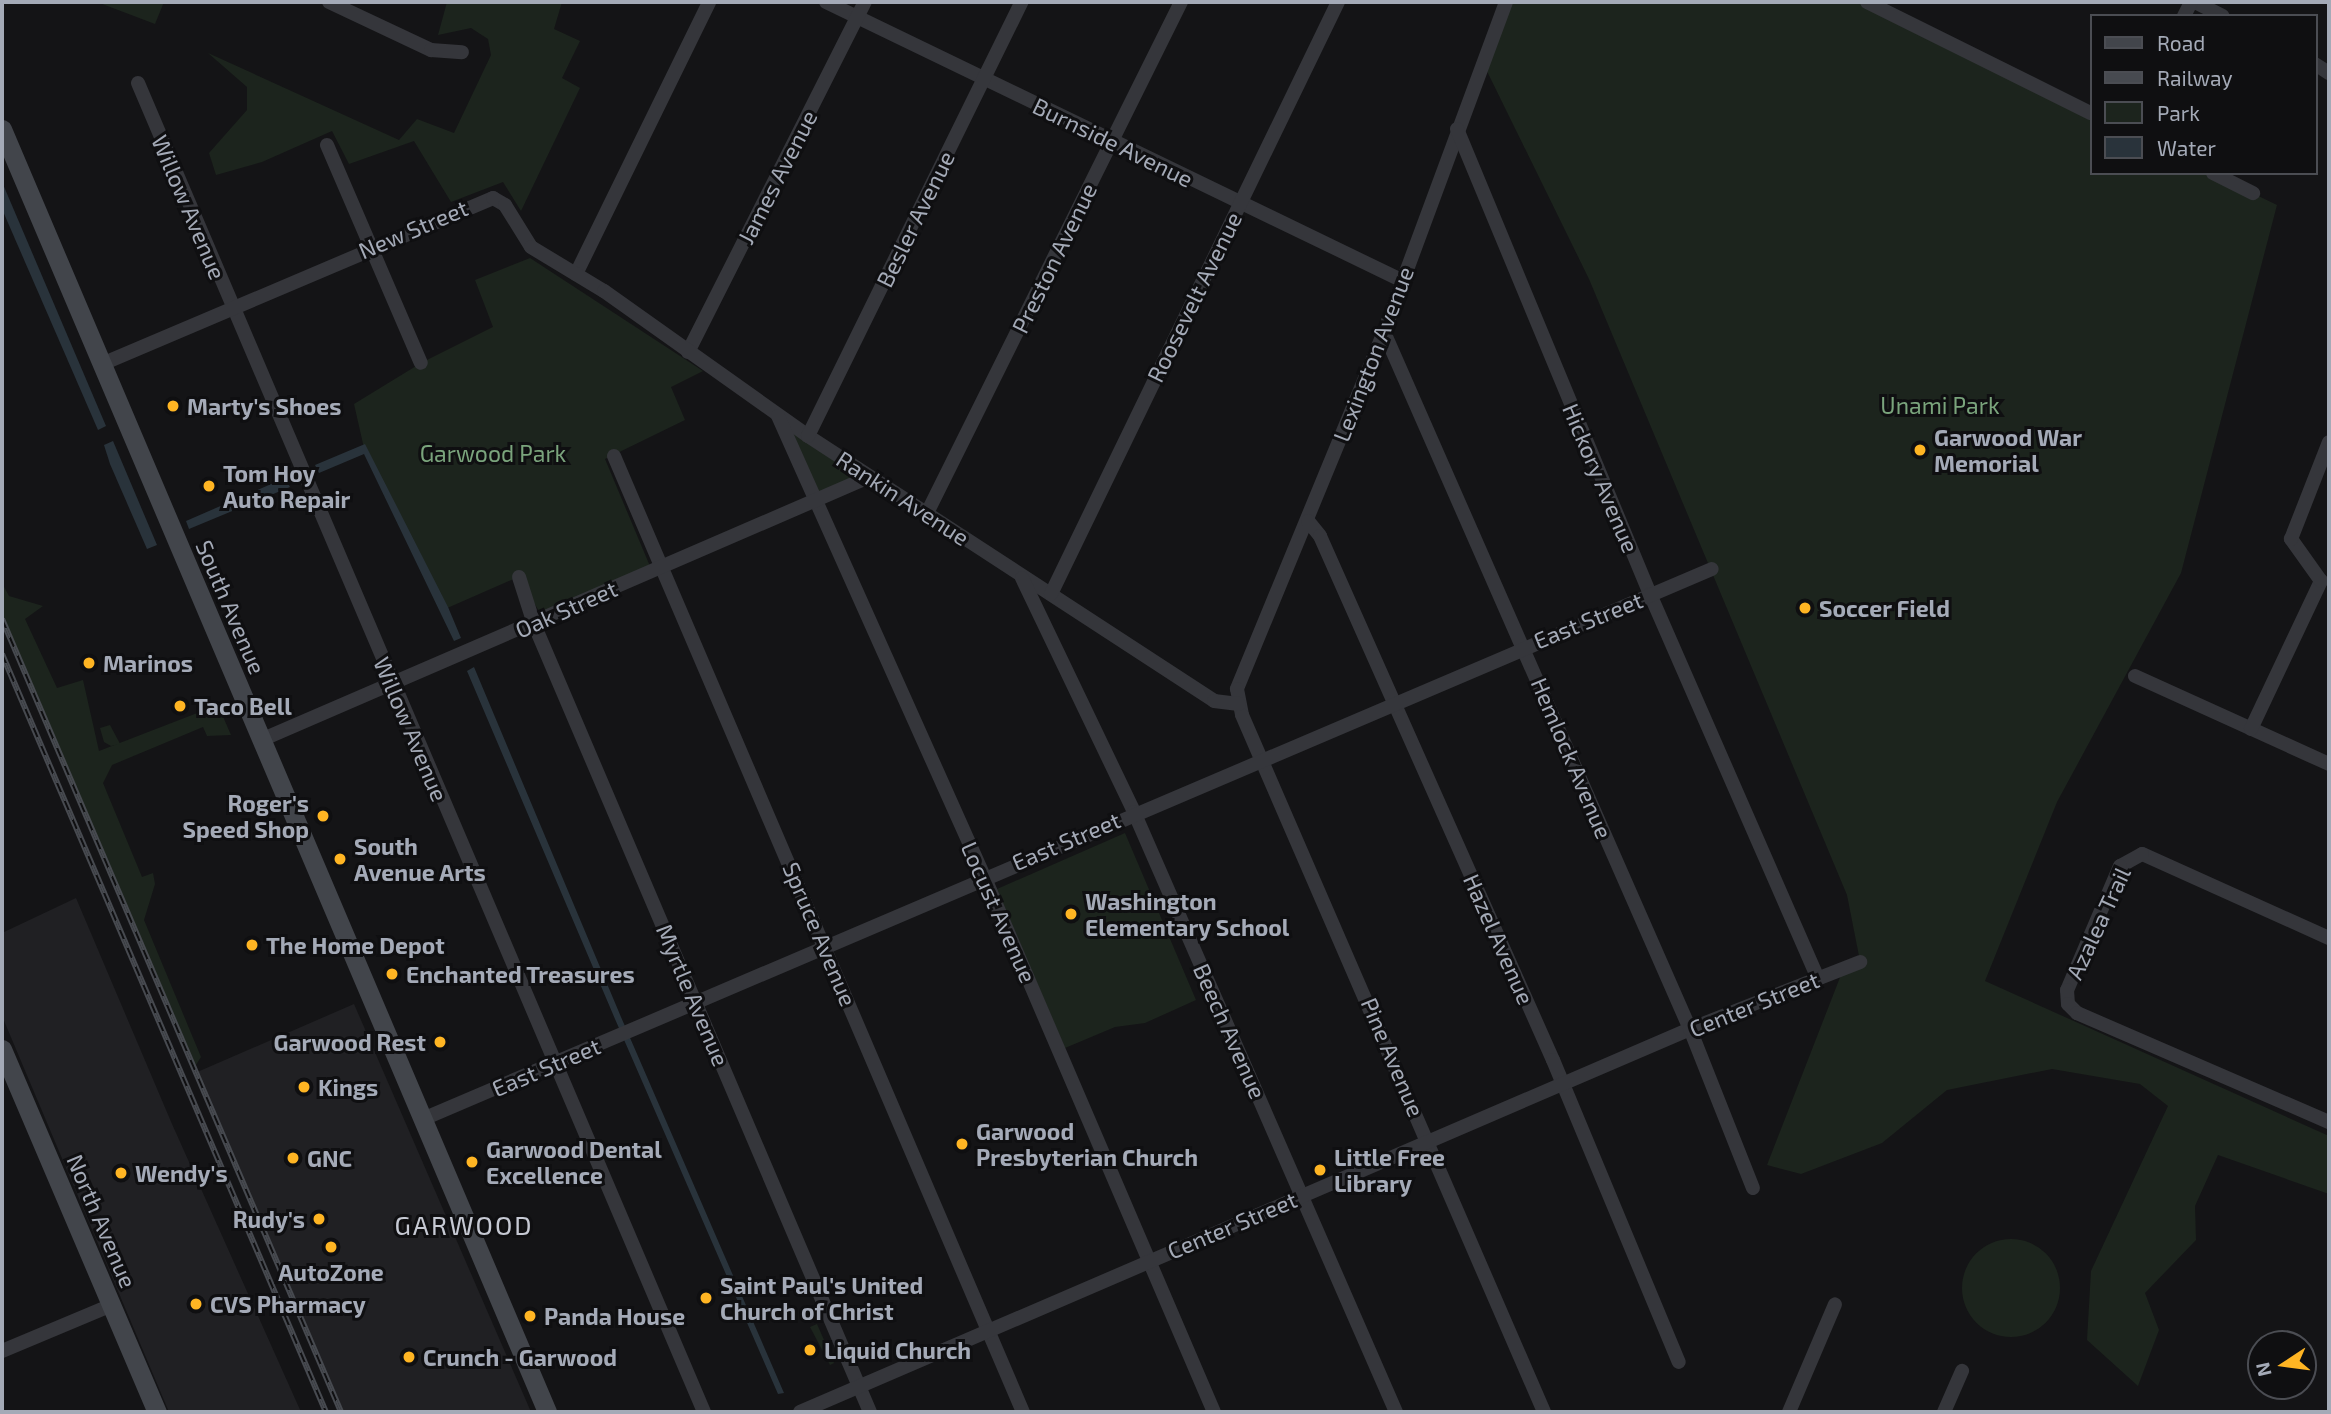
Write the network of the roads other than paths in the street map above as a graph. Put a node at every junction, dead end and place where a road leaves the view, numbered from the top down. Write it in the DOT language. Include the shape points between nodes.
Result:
graph roads {
  1 [pos="329,2"];
  2 [pos="709,2"];
  3 [pos="826,2"];
  4 [pos="865,2"];
  5 [pos="1021,2"];
  6 [pos="1181,2"];
  7 [pos="1338,2"];
  8 [pos="1506,2"];
  9 [pos="1867,2"];
  10 [pos="2193,2"];
  11 [pos="2218,14"];
  12 [pos="858,17"];
  13 [pos="463,52"];
  14 [pos="984,79"];
  15 [pos="138,83"];
  16 [pos="2090,113"];
  17 [pos="2,129"];
  18 [pos="1457,129"];
  19 [pos="1112,141"];
  20 [pos="327,145"];
  21 [pos="2217,175"];
  22 [pos="2253,193"];
  23 [pos="1239,204"];
  24 [pos="372,247"];
  25 [pos="576,274"];
  26 [pos="1401,280"];
  27 [pos="230,307"];
  28 [pos="1384,332"];
  29 [pos="688,352"];
  30 [pos="421,363"];
  31 [pos="102,364"];
  32 [pos="777,415"];
  33 [pos="808,436"];
  34 [pos="2329,442"];
  35 [pos="614,456"];
  36 [pos="869,477"];
  37 [pos="817,500"];
  38 [pos="927,513"];
  39 [pos="1308,521"];
  40 [pos="664,565"];
  41 [pos="1712,569"];
  42 [pos="519,577"];
  43 [pos="1022,578"];
  44 [pos="2325,583"];
  45 [pos="1051,594"];
  46 [pos="1650,594"];
  47 [pos="534,624"];
  48 [pos="1524,646"];
  49 [pos="2135,676"];
  50 [pos="392,685"];
  51 [pos="1239,704"];
  52 [pos="1394,705"];
  53 [pos="2250,729"];
  54 [pos="261,740"];
  55 [pos="1263,760"];
  56 [pos="2329,764"];
  57 [pos="1134,812"];
  58 [pos="984,876"];
  59 [pos="2329,938"];
  60 [pos="826,950"];
  61 [pos="1860,962"];
  62 [pos="1818,979"];
  63 [pos="696,1003"];
  64 [pos="1690,1029"];
  65 [pos="2,1049"];
  66 [pos="555,1064"];
  67 [pos="1563,1084"];
  68 [pos="424,1119"];
  69 [pos="2329,1122"];
  70 [pos="1430,1141"];
  71 [pos="1753,1188"];
  72 [pos="1303,1195"];
  73 [pos="1150,1260"];
  74 [pos="1836,1304"];
  75 [pos="112,1305"];
  76 [pos="989,1332"];
  77 [pos="2,1351"];
  78 [pos="1679,1362"];
  79 [pos="1962,1371"];
  80 [pos="860,1385"];
  81 [pos="157,1412"];
  82 [pos="547,1412"];
  83 [pos="704,1412"];
  84 [pos="800,1412"];
  85 [pos="870,1412"];
  86 [pos="1023,1412"];
  87 [pos="1214,1412"];
  88 [pos="1396,1412"];
  89 [pos="1544,1412"];
  90 [pos="1788,1412"];
  91 [pos="1944,1412"];
  1 -- 13 [label="street" via="431,50"];
  2 -- 25 [label="street"];
  3 -- 12 [label="street, Burnside Avenue"];
  4 -- 12 [label="street, James Avenue"];
  5 -- 14 [label="street, Besler Avenue"];
  6 -- 19 [label="street, Preston Avenue"];
  7 -- 23 [label="street, Roosevelt Avenue"];
  8 -- 18 [label="street, Lexington Avenue"];
  9 -- 16 [label="street"];
  10 -- 11 [label="street"];
  12 -- 14 [label="street, Burnside Avenue"];
  12 -- 29 [label="street, James Avenue"];
  14 -- 19 [label="street, Burnside Avenue"];
  14 -- 33 [label="street, Besler Avenue"];
  15 -- 27 [label="street, Willow Avenue"];
  17 -- 31 [label="main road, South Avenue"];
  18 -- 26 [label="street, Lexington Avenue"];
  18 -- 46 [label="street, Hickory Avenue"];
  19 -- 23 [label="street, Burnside Avenue"];
  19 -- 38 [label="street, Preston Avenue"];
  20 -- 24 [label="street"];
  21 -- 22 [label="street"];
  23 -- 26 [label="street, Burnside Avenue"];
  23 -- 45 [label="street, Roosevelt Avenue"];
  24 -- 25 [label="street, New Street" via="493,198 505,205 531,247"];
  24 -- 27 [label="street, New Street"];
  24 -- 30 [label="street"];
  25 -- 29 [label="street, Rankin Avenue"];
  26 -- 28 [label="street, Lexington Avenue"];
  27 -- 31 [label="street, New Street"];
  27 -- 50 [label="street, Willow Avenue"];
  28 -- 39 [label="street, Lexington Avenue"];
  28 -- 48 [label="street, Hemlock Avenue"];
  29 -- 32 [label="street, Rankin Avenue"];
  31 -- 54 [label="main road, South Avenue"];
  32 -- 33 [label="street, Rankin Avenue"];
  32 -- 37 [label="street, Locust Avenue"];
  33 -- 36 [label="street, Rankin Avenue"];
  34 -- 44 [label="street" via="2291,539"];
  35 -- 40 [label="street, Spruce Avenue"];
  36 -- 37 [label="street, Oak Street"];
  36 -- 38 [label="street, Rankin Avenue"];
  37 -- 40 [label="street, Oak Street"];
  37 -- 58 [label="street, Locust Avenue"];
  38 -- 43 [label="street, Rankin Avenue"];
  39 -- 51 [label="street, Lexington Avenue" via="1242,671"];
  39 -- 52 [label="street, Hazel Avenue" via="1318,531"];
  40 -- 47 [label="street, Oak Street"];
  40 -- 60 [label="street, Spruce Avenue"];
  41 -- 46 [label="street, East Street"];
  42 -- 47 [label="street, Myrtle Avenue"];
  43 -- 45 [label="street, Rankin Avenue"];
  43 -- 57 [label="street, Beech Avenue"];
  44 -- 53 [label="street"];
  45 -- 51 [label="street, Rankin Avenue" via="1214,701"];
  46 -- 48 [label="street, East Street"];
  46 -- 62 [label="street, Hickory Avenue"];
  47 -- 50 [label="street, Oak Street"];
  47 -- 63 [label="street, Myrtle Avenue"];
  48 -- 52 [label="street, East Street"];
  48 -- 64 [label="street, Hemlock Avenue"];
  49 -- 53 [label="street"];
  50 -- 54 [label="street, Oak Street"];
  50 -- 66 [label="street, Willow Avenue"];
  51 -- 55 [label="street, Pine Avenue"];
  52 -- 55 [label="street, East Street"];
  52 -- 67 [label="street, Hazel Avenue"];
  53 -- 56 [label="street"];
  54 -- 68 [label="main road, South Avenue"];
  55 -- 57 [label="street, East Street"];
  55 -- 70 [label="street, Pine Avenue"];
  57 -- 58 [label="street, East Street"];
  57 -- 72 [label="street, Beech Avenue"];
  58 -- 60 [label="street, East Street"];
  58 -- 73 [label="street, Locust Avenue"];
  59 -- 69 [label="street, Azalea Trail" via="2142,854 2120,866 2067,990 2068,1004 2077,1013"];
  60 -- 63 [label="street, East Street"];
  60 -- 76 [label="street, Spruce Avenue"];
  61 -- 62 [label="street, Center Street"];
  62 -- 64 [label="street, Center Street"];
  63 -- 66 [label="street, East Street"];
  63 -- 80 [label="street, Myrtle Avenue"];
  64 -- 67 [label="street, Center Street"];
  64 -- 71 [label="street, Hemlock Avenue"];
  65 -- 75 [label="main road, North Avenue"];
  66 -- 68 [label="street, East Street"];
  66 -- 83 [label="street, Willow Avenue"];
  67 -- 70 [label="street, Center Street"];
  67 -- 78 [label="street, Hazel Avenue"];
  68 -- 82 [label="main road, South Avenue"];
  70 -- 72 [label="street, Center Street"];
  70 -- 89 [label="street, Pine Avenue"];
  72 -- 73 [label="street, Center Street"];
  72 -- 88 [label="street, Beech Avenue"];
  73 -- 76 [label="street, Center Street"];
  73 -- 87 [label="street, Locust Avenue"];
  74 -- 90 [label="street"];
  75 -- 77 [label="street"];
  75 -- 81 [label="main road, North Avenue"];
  76 -- 80 [label="street, Center Street"];
  76 -- 86 [label="street, Spruce Avenue"];
  79 -- 91 [label="street"];
  80 -- 84 [label="street, Center Street"];
  80 -- 85 [label="street, Myrtle Avenue"];
}
